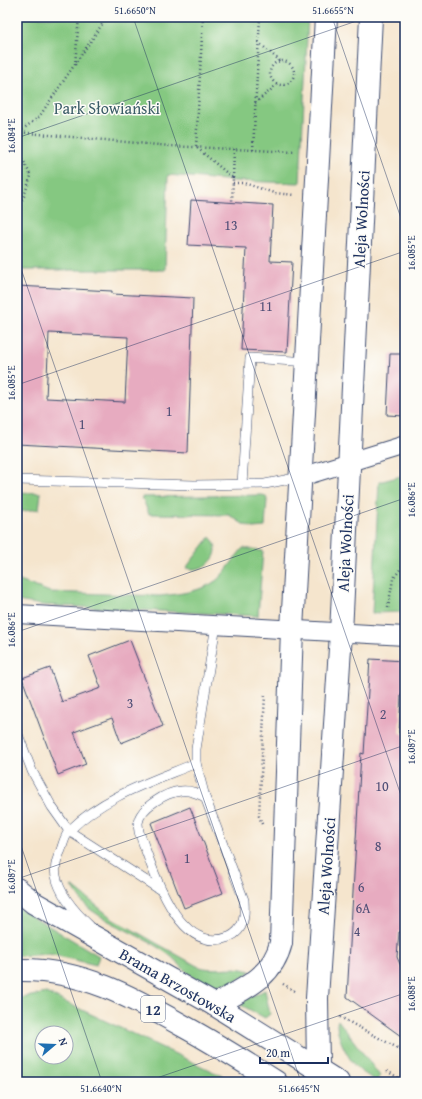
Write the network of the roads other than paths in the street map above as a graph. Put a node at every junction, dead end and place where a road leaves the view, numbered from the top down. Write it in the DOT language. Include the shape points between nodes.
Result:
graph roads {
  1 [pos="326,17"];
  2 [pos="371,17"];
  3 [pos="308,362"];
  4 [pos="405,445"];
  5 [pos="349,461"];
  6 [pos="301,476"];
  7 [pos="17,480"];
  8 [pos="242,484"];
  9 [pos="17,614"];
  10 [pos="216,625"];
  11 [pos="292,629"];
  12 [pos="341,632"];
  13 [pos="405,636"];
  14 [pos="17,732"];
  15 [pos="196,763"];
  16 [pos="205,797"];
  17 [pos="69,831"];
  18 [pos="17,889"];
  19 [pos="162,891"];
  20 [pos="117,950"];
  21 [pos="17,970"];
  22 [pos="215,1005"];
  23 [pos="318,1068"];
  24 [pos="276,1082"];
  25 [pos="338,1082"];
  1 -- 3 [label="street"];
  2 -- 5 [label="street, Aleja Wolności"];
  3 -- 6 [label="street"];
  3 -- 8 [label="lane" via="250,358"];
  4 -- 5 [label="street"];
  5 -- 6 [label="street"];
  5 -- 12 [label="street, Aleja Wolności"];
  6 -- 8 [label="lane" via="265,484"];
  6 -- 11 [label="street"];
  7 -- 8 [label="lane"];
  9 -- 10 [label="street"];
  10 -- 11 [label="street"];
  10 -- 15 [label="lane" via="196,749"];
  11 -- 12 [label="street"];
  11 -- 22 [label="street" via="280,942 274,962 268,971"];
  12 -- 13 [label="street"];
  12 -- 23 [label="street, Aleja Wolności" via="318,998"];
  14 -- 17 [label="lane" via="32,771"];
  15 -- 16 [label="lane"];
  15 -- 17 [label="lane" via="100,806"];
  16 -- 19 [label="lane" via="194,792 170,793 156,800 142,813 138,823 139,832"];
  16 -- 19 [label="lane" via="244,900 245,917 242,926 235,934 220,940 207,940 195,934 180,920"];
  17 -- 19 [label="lane"];
  17 -- 20 [label="lane" via="55,868 60,889 74,910"];
  18 -- 20 [label="street, Brama Brzostowska / 12" via="34,903"];
  20 -- 22 [label="street, Brama Brzostowska / 12"];
  21 -- 24 [label="street, Brama Brzostowska / 12" via="63,973 91,980 125,994 227,1051"];
  22 -- 23 [label="street, Brama Brzostowska / 12"];
  23 -- 25 [label="street, Brama Brzostowska / 12"];
}
